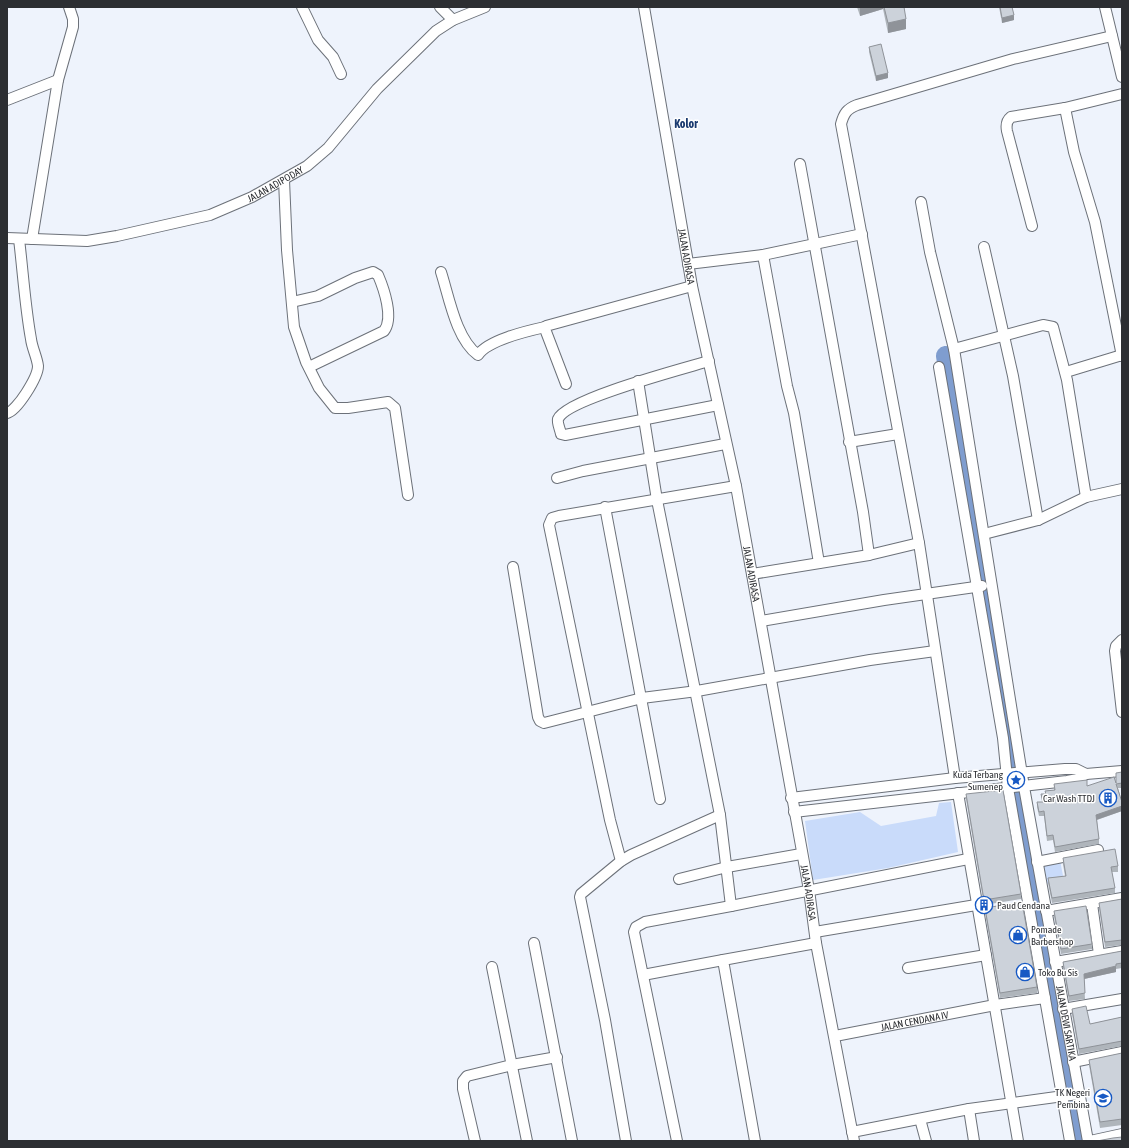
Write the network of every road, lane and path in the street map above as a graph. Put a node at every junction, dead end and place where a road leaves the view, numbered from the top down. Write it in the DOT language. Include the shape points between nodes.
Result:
graph roads {
  1 [pos="69,7"];
  2 [pos="302,7"];
  3 [pos="440,7"];
  4 [pos="485,7"];
  5 [pos="644,7"];
  6 [pos="1105,7"];
  7 [pos="453,20"];
  8 [pos="1112,36"];
  9 [pos="341,74"];
  10 [pos="1122,77"];
  11 [pos="58,80"];
  12 [pos="1122,94"];
  13 [pos="7,100"];
  14 [pos="1065,108"];
  15 [pos="800,164"];
  16 [pos="284,180"];
  17 [pos="921,202"];
  18 [pos="1032,226"];
  19 [pos="862,234"];
  20 [pos="7,238"];
  21 [pos="19,238"];
  22 [pos="32,239"];
  23 [pos="816,245"];
  24 [pos="984,247"];
  25 [pos="763,255"];
  26 [pos="688,264"];
  27 [pos="441,272"];
  28 [pos="692,286"];
  29 [pos="292,302"];
  30 [pos="545,327"];
  31 [pos="1004,337"];
  32 [pos="954,349"];
  33 [pos="1122,355"];
  34 [pos="709,361"];
  35 [pos="309,367"];
  36 [pos="939,367"];
  37 [pos="1066,372"];
  38 [pos="638,381"];
  39 [pos="566,384"];
  40 [pos="718,405"];
  41 [pos="7,413"];
  42 [pos="645,419"];
  43 [pos="898,434"];
  44 [pos="849,442"];
  45 [pos="725,444"];
  46 [pos="651,458"];
  47 [pos="557,478"];
  48 [pos="736,486"];
  49 [pos="1122,489"];
  50 [pos="408,495"];
  51 [pos="1086,497"];
  52 [pos="658,500"];
  53 [pos="605,507"];
  54 [pos="1038,520"];
  55 [pos="984,534"];
  56 [pos="919,543"];
  57 [pos="869,555"];
  58 [pos="819,563"];
  59 [pos="513,568"];
  60 [pos="752,574"];
  61 [pos="990,584"];
  62 [pos="976,587"];
  63 [pos="927,594"];
  64 [pos="761,621"];
  65 [pos="1122,640"];
  66 [pos="935,651"];
  67 [pos="770,677"];
  68 [pos="697,691"];
  69 [pos="642,698"];
  70 [pos="589,712"];
  71 [pos="1122,712"];
  72 [pos="1122,771"];
  73 [pos="1008,773"];
  74 [pos="1023,773"];
  75 [pos="1086,774"];
  76 [pos="956,778"];
  77 [pos="1024,787"];
  78 [pos="1008,788"];
  79 [pos="958,792"];
  80 [pos="791,798"];
  81 [pos="660,799"];
  82 [pos="794,812"];
  83 [pos="720,815"];
  84 [pos="1098,850"];
  85 [pos="801,854"];
  86 [pos="968,859"];
  87 [pos="621,861"];
  88 [pos="1037,862"];
  89 [pos="727,867"];
  90 [pos="679,879"];
  91 [pos="809,890"];
  92 [pos="1122,898"];
  93 [pos="1092,904"];
  94 [pos="976,905"];
  95 [pos="730,906"];
  96 [pos="1046,912"];
  97 [pos="815,932"];
  98 [pos="534,943"];
  99 [pos="816,943"];
  100 [pos="1122,951"];
  101 [pos="986,954"];
  102 [pos="1099,954"];
  103 [pos="723,960"];
  104 [pos="1055,962"];
  105 [pos="492,967"];
  106 [pos="908,968"];
  107 [pos="643,975"];
  108 [pos="1045,998"];
  109 [pos="1122,999"];
  110 [pos="995,1005"];
  111 [pos="1063,1009"];
  112 [pos="835,1036"];
  113 [pos="1122,1052"];
  114 [pos="557,1057"];
  115 [pos="1073,1062"];
  116 [pos="512,1065"];
  117 [pos="1078,1094"];
  118 [pos="1062,1097"];
  119 [pos="1012,1104"];
  120 [pos="970,1110"];
  121 [pos="920,1119"];
  122 [pos="1122,1134"];
  123 [pos="853,1137"];
  124 [pos="475,1141"];
  125 [pos="527,1141"];
  126 [pos="572,1141"];
  127 [pos="626,1141"];
  128 [pos="677,1141"];
  129 [pos="755,1141"];
  130 [pos="926,1141"];
  131 [pos="974,1141"];
  132 [pos="1018,1141"];
  133 [pos="1070,1141"];
  134 [pos="1089,1141"];
  1 -- 11 [label="street" via="73,27"];
  2 -- 9 [label="street" via="318,40 333,56"];
  3 -- 7 [label="street"];
  4 -- 7 [label="street, JALAN ADIPODAY"];
  5 -- 26 [label="street, JALAN ADIRASA"];
  6 -- 8 [label="street"];
  7 -- 16 [label="street, JALAN ADIPODAY" via="436,31 377,89 328,148 307,166"];
  8 -- 10 [label="street"];
  8 -- 19 [label="street" via="1006,60 848,109 841,124"];
  11 -- 13 [label="street"];
  11 -- 22 [label="street"];
  12 -- 14 [label="street"];
  14 -- 18 [label="street" via="1011,118 1007,122 1007,131"];
  14 -- 33 [label="street" via="1074,152 1095,222"];
  15 -- 23 [label="street"];
  16 -- 22 [label="street, JALAN ADIPODAY" via="231,207 172,224 87,241"];
  16 -- 29 [label="street"];
  17 -- 32 [label="street, JALAN DEWI SARTIKA" via="930,252"];
  19 -- 23 [label="street"];
  19 -- 43 [label="street"];
  20 -- 21 [label="street, JALAN ADIPODAY"];
  21 -- 22 [label="street, JALAN ADIPODAY"];
  21 -- 41 [label="street" via="31,340 38,365 34,378 18,405 12,412"];
  23 -- 25 [label="street"];
  23 -- 44 [label="street"];
  24 -- 31 [label="street"];
  25 -- 26 [label="street"];
  25 -- 58 [label="street" via="794,413"];
  26 -- 28 [label="street, JALAN ADIRASA"];
  27 -- 30 [label="street" via="456,320 467,344 478,355 488,346"];
  28 -- 30 [label="street"];
  28 -- 34 [label="street, JALAN ADIRASA"];
  29 -- 35 [label="street" via="294,327"];
  29 -- 35 [label="street" via="318,296 373,272 378,275 386,294 389,323 384,332"];
  30 -- 39 [label="street"];
  31 -- 32 [label="street"];
  31 -- 37 [label="street" via="1043,325 1053,327"];
  31 -- 54 [label="street"];
  32 -- 55 [label="street, JALAN DEWI SARTIKA"];
  33 -- 37 [label="street"];
  34 -- 38 [label="street"];
  34 -- 40 [label="street, JALAN ADIRASA"];
  35 -- 50 [label="street" via="318,388 335,408 388,402 395,408"];
  36 -- 62 [label="street"];
  37 -- 51 [label="street"];
  38 -- 42 [label="street"];
  38 -- 42 [label="street" via="575,406 560,416 558,423 561,434 565,435"];
  40 -- 42 [label="street"];
  40 -- 45 [label="street, JALAN ADIRASA"];
  42 -- 46 [label="street"];
  43 -- 44 [label="street"];
  43 -- 56 [label="street"];
  44 -- 57 [label="street"];
  45 -- 46 [label="street"];
  45 -- 48 [label="street, JALAN ADIRASA"];
  46 -- 47 [label="street"];
  46 -- 52 [label="street"];
  48 -- 52 [label="street"];
  48 -- 60 [label="street, JALAN ADIRASA"];
  49 -- 51 [label="street"];
  51 -- 54 [label="street"];
  52 -- 53 [label="street"];
  52 -- 68 [label="street"];
  53 -- 69 [label="street"];
  53 -- 70 [label="street" via="556,517 550,520 549,525"];
  54 -- 55 [label="street"];
  55 -- 61 [label="street, JALAN DEWI SARTIKA"];
  56 -- 57 [label="street"];
  56 -- 63 [label="street"];
  57 -- 58 [label="street"];
  58 -- 60 [label="street"];
  59 -- 70 [label="street" via="540,721 548,722"];
  60 -- 64 [label="street, JALAN ADIRASA"];
  61 -- 62 [label="street"];
  61 -- 74 [label="street, JALAN DEWI SARTIKA"];
  62 -- 63 [label="street"];
  62 -- 73 [label="street"];
  63 -- 64 [label="street"];
  63 -- 66 [label="street"];
  64 -- 67 [label="street, JALAN ADIRASA"];
  65 -- 71 [label="street" via="1115,651"];
  66 -- 67 [label="street"];
  66 -- 76 [label="street"];
  67 -- 68 [label="street"];
  67 -- 80 [label="street, JALAN ADIRASA"];
  68 -- 69 [label="street"];
  68 -- 83 [label="street"];
  69 -- 70 [label="street"];
  69 -- 81 [label="street"];
  70 -- 87 [label="street" via="610,820"];
  72 -- 75 [label="street"];
  73 -- 74 [label="street"];
  73 -- 76 [label="street"];
  73 -- 78 [label="street"];
  74 -- 75 [label="street" via="1065,768 1076,769"];
  74 -- 77 [label="street, JALAN DEWI SARTIKA"];
  75 -- 77 [label="street" via="1073,780"];
  76 -- 80 [label="street"];
  77 -- 78 [label="street"];
  77 -- 88 [label="street, JALAN DEWI SARTIKA"];
  78 -- 79 [label="street"];
  78 -- 108 [label="street"];
  79 -- 82 [label="street"];
  79 -- 86 [label="street"];
  80 -- 82 [label="street, JALAN ADIRASA"];
  82 -- 85 [label="street, JALAN ADIRASA"];
  83 -- 87 [label="street"];
  83 -- 89 [label="street"];
  84 -- 88 [label="street"];
  85 -- 89 [label="street"];
  85 -- 91 [label="street, JALAN ADIRASA"];
  86 -- 91 [label="street"];
  86 -- 94 [label="street"];
  87 -- 127 [label="street" via="580,897"];
  88 -- 96 [label="street, JALAN DEWI SARTIKA"];
  89 -- 90 [label="street"];
  89 -- 95 [label="street"];
  91 -- 95 [label="street"];
  91 -- 97 [label="street, JALAN ADIRASA"];
  92 -- 93 [label="street"];
  93 -- 96 [label="street"];
  93 -- 102 [label="street"];
  94 -- 97 [label="street"];
  94 -- 101 [label="street"];
  95 -- 107 [label="street" via="646,922 636,927 634,932"];
  96 -- 104 [label="street, JALAN DEWI SARTIKA"];
  97 -- 99 [label="street, JALAN ADIRASA"];
  98 -- 114 [label="street"];
  99 -- 103 [label="street"];
  99 -- 112 [label="street, JALAN ADIRASA"];
  100 -- 102 [label="street"];
  101 -- 106 [label="street"];
  101 -- 110 [label="street"];
  102 -- 104 [label="street"];
  103 -- 107 [label="street"];
  103 -- 129 [label="street"];
  104 -- 111 [label="street, JALAN DEWI SARTIKA"];
  105 -- 116 [label="street"];
  107 -- 128 [label="street"];
  108 -- 110 [label="street, JALAN CENDANA IV"];
  108 -- 118 [label="street"];
  109 -- 111 [label="street"];
  110 -- 112 [label="street, JALAN CENDANA IV"];
  110 -- 119 [label="street"];
  111 -- 115 [label="street, JALAN DEWI SARTIKA"];
  112 -- 123 [label="street, JALAN ADIRASA"];
  113 -- 115 [label="street"];
  114 -- 116 [label="street"];
  114 -- 126 [label="street"];
  115 -- 117 [label="street, JALAN DEWI SARTIKA"];
  116 -- 124 [label="street" via="466,1076 463,1081"];
  116 -- 125 [label="street"];
  117 -- 118 [label="street"];
  117 -- 134 [label="street, JALAN DEWI SARTIKA"];
  118 -- 119 [label="street"];
  118 -- 133 [label="street"];
  119 -- 120 [label="street"];
  119 -- 132 [label="street"];
  120 -- 121 [label="street"];
  120 -- 131 [label="street"];
  121 -- 123 [label="street"];
  121 -- 130 [label="street"];
  122 -- 134 [label="street"];
}
